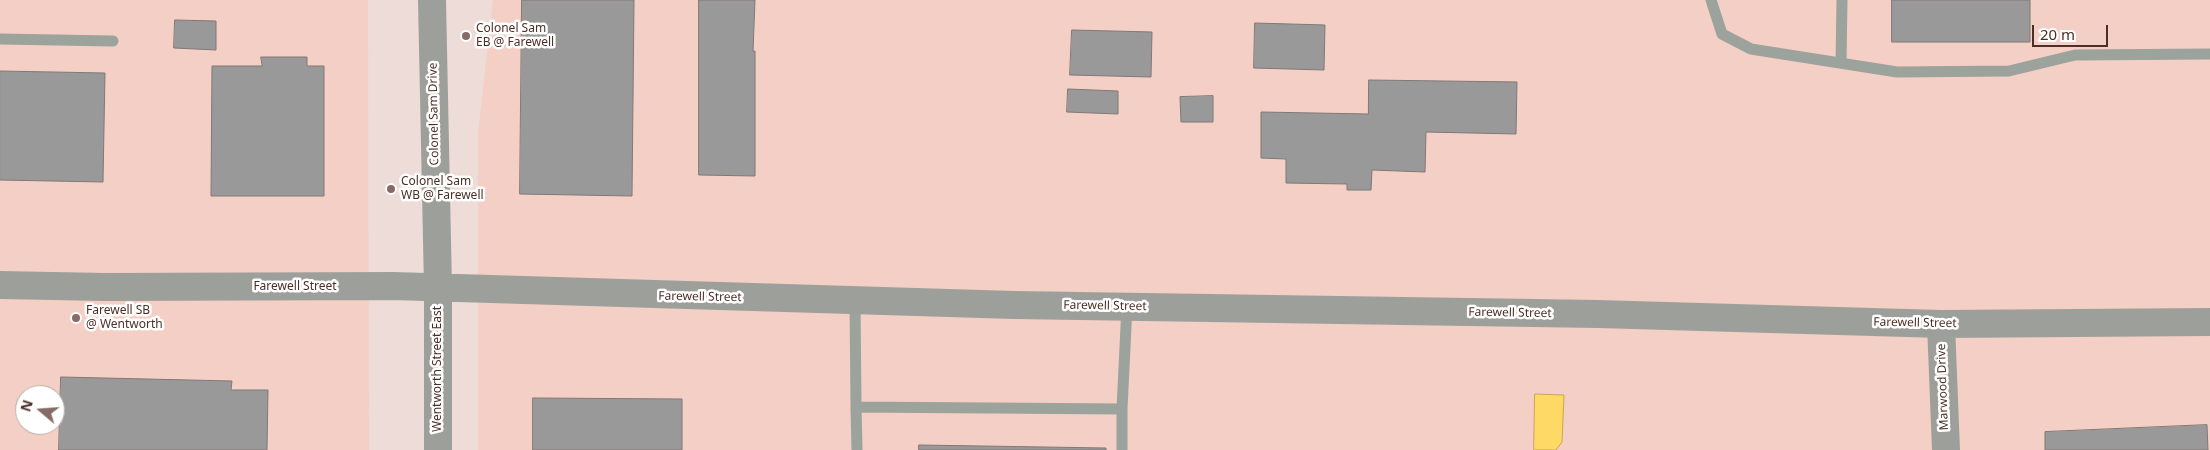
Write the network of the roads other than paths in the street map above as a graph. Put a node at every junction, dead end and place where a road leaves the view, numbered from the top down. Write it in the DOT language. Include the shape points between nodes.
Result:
graph roads {
  1 [pos="432,0"];
  2 [pos="1711,0"];
  3 [pos="1842,0"];
  4 [pos="0,39"];
  5 [pos="113,41"];
  6 [pos="2210,54"];
  7 [pos="1841,63"];
  8 [pos="0,285"];
  9 [pos="438,288"];
  10 [pos="855,300"];
  11 [pos="1127,306"];
  12 [pos="2210,322"];
  13 [pos="1941,324"];
  14 [pos="856,406"];
  15 [pos="1122,409"];
  16 [pos="438,450"];
  17 [pos="857,450"];
  18 [pos="1122,450"];
  19 [pos="1946,450"];
  1 -- 9 [label="street, Colonel Sam Drive"];
  2 -- 7 [label="lane" via="1722,34 1751,49"];
  3 -- 7 [label="lane"];
  4 -- 5 [label="lane"];
  6 -- 7 [label="lane" via="2075,55 2009,72 1897,72"];
  8 -- 9 [label="street, Farewell Street"];
  9 -- 10 [label="street, Farewell Street"];
  9 -- 16 [label="street, Wentworth Street East"];
  10 -- 11 [label="street, Farewell Street"];
  10 -- 14 [label="lane"];
  11 -- 13 [label="street, Farewell Street"];
  11 -- 15 [label="lane"];
  12 -- 13 [label="street, Farewell Street"];
  13 -- 19 [label="street, Marwood Drive"];
  14 -- 15 [label="lane"];
  14 -- 17 [label="lane"];
  15 -- 18 [label="lane"];
}
